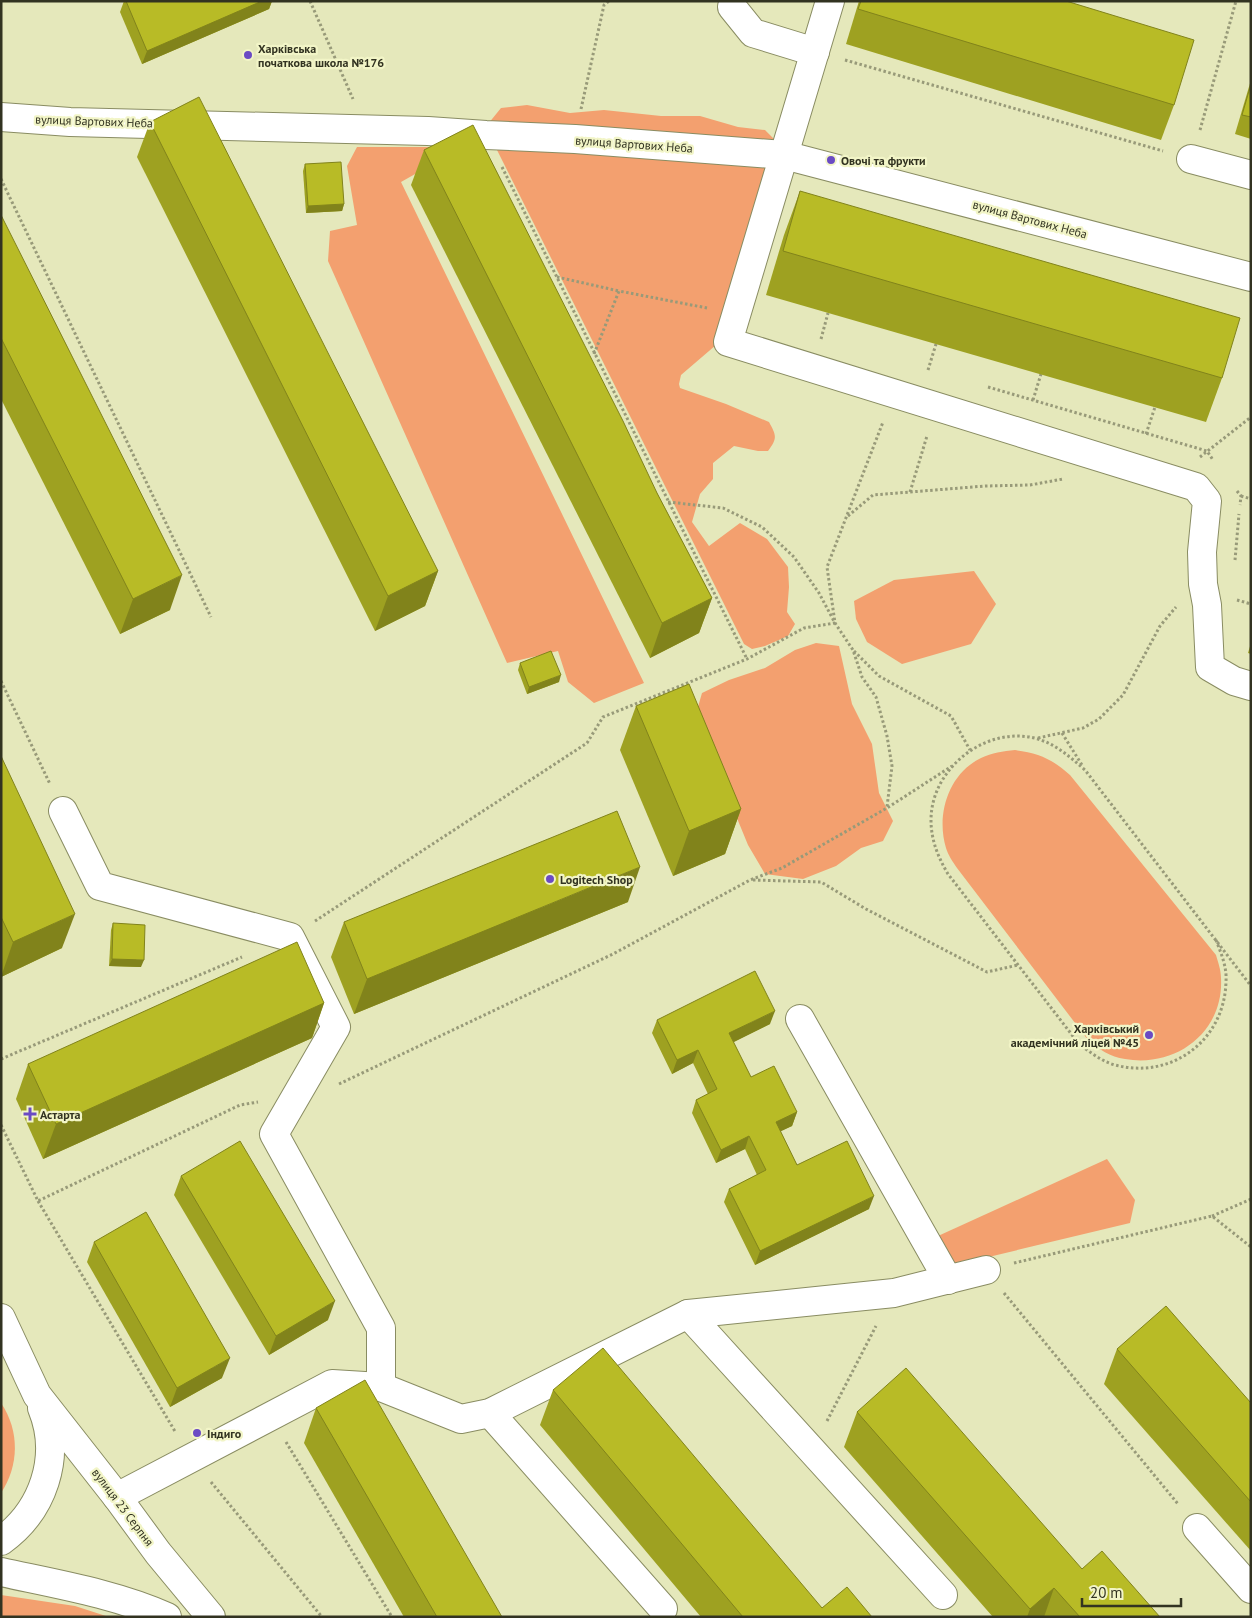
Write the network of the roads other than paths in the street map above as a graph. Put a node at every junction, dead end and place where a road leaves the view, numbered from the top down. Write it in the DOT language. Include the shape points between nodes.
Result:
graph roads {
  1 [pos="830,1"];
  2 [pos="732,7"];
  3 [pos="815,52"];
  4 [pos="1,117"];
  5 [pos="784,156"];
  6 [pos="1192,159"];
  7 [pos="1251,176"];
  8 [pos="1251,277"];
  9 [pos="1251,686"];
  10 [pos="63,811"];
  11 [pos="800,1019"];
  12 [pos="986,1270"];
  13 [pos="948,1280"];
  14 [pos="688,1314"];
  15 [pos="1,1318"];
  16 [pos="1,1356"];
  17 [pos="381,1387"];
  18 [pos="37,1395"];
  19 [pos="490,1413"];
  20 [pos="118,1497"];
  21 [pos="1197,1528"];
  22 [pos="1,1541"];
  23 [pos="1,1572"];
  24 [pos="1251,1589"];
  25 [pos="943,1595"];
  26 [pos="663,1609"];
  27 [pos="167,1617"];
  28 [pos="212,1617"];
  1 -- 3 [label="street"];
  2 -- 3 [label="street" via="754,33"];
  3 -- 5 [label="street"];
  4 -- 5 [label="street, вулиця Вартових Неба" via="70,122 428,131"];
  5 -- 8 [label="street, вулиця Вартових Неба"];
  5 -- 9 [label="street" via="728,342 1196,487 1207,501 1202,552 1210,666 1234,681"];
  6 -- 7 [label="street"];
  10 -- 17 [label="street" via="100,886 290,937 336,1027 274,1134 381,1328"];
  11 -- 13 [label="street"];
  12 -- 13 [label="street"];
  13 -- 14 [label="street" via="894,1293"];
  14 -- 19 [label="street"];
  14 -- 25 [label="street"];
  15 -- 18 [label="street, вулиця 23 Серпня"];
  16 -- 18 [label="street, вулиця 23 Серпня" via="23,1374"];
  17 -- 19 [label="street" via="461,1418"];
  17 -- 20 [label="street" via="332,1384"];
  18 -- 20 [label="street, вулиця 23 Серпня"];
  18 -- 22 [label="street, вулиця 23 Серпня" via="51,1442 49,1467 31,1513"];
  19 -- 26 [label="street"];
  20 -- 28 [label="street, вулиця 23 Серпня" via="158,1553"];
  21 -- 24 [label="street"];
  23 -- 27 [label="street" via="76,1588"];
}
